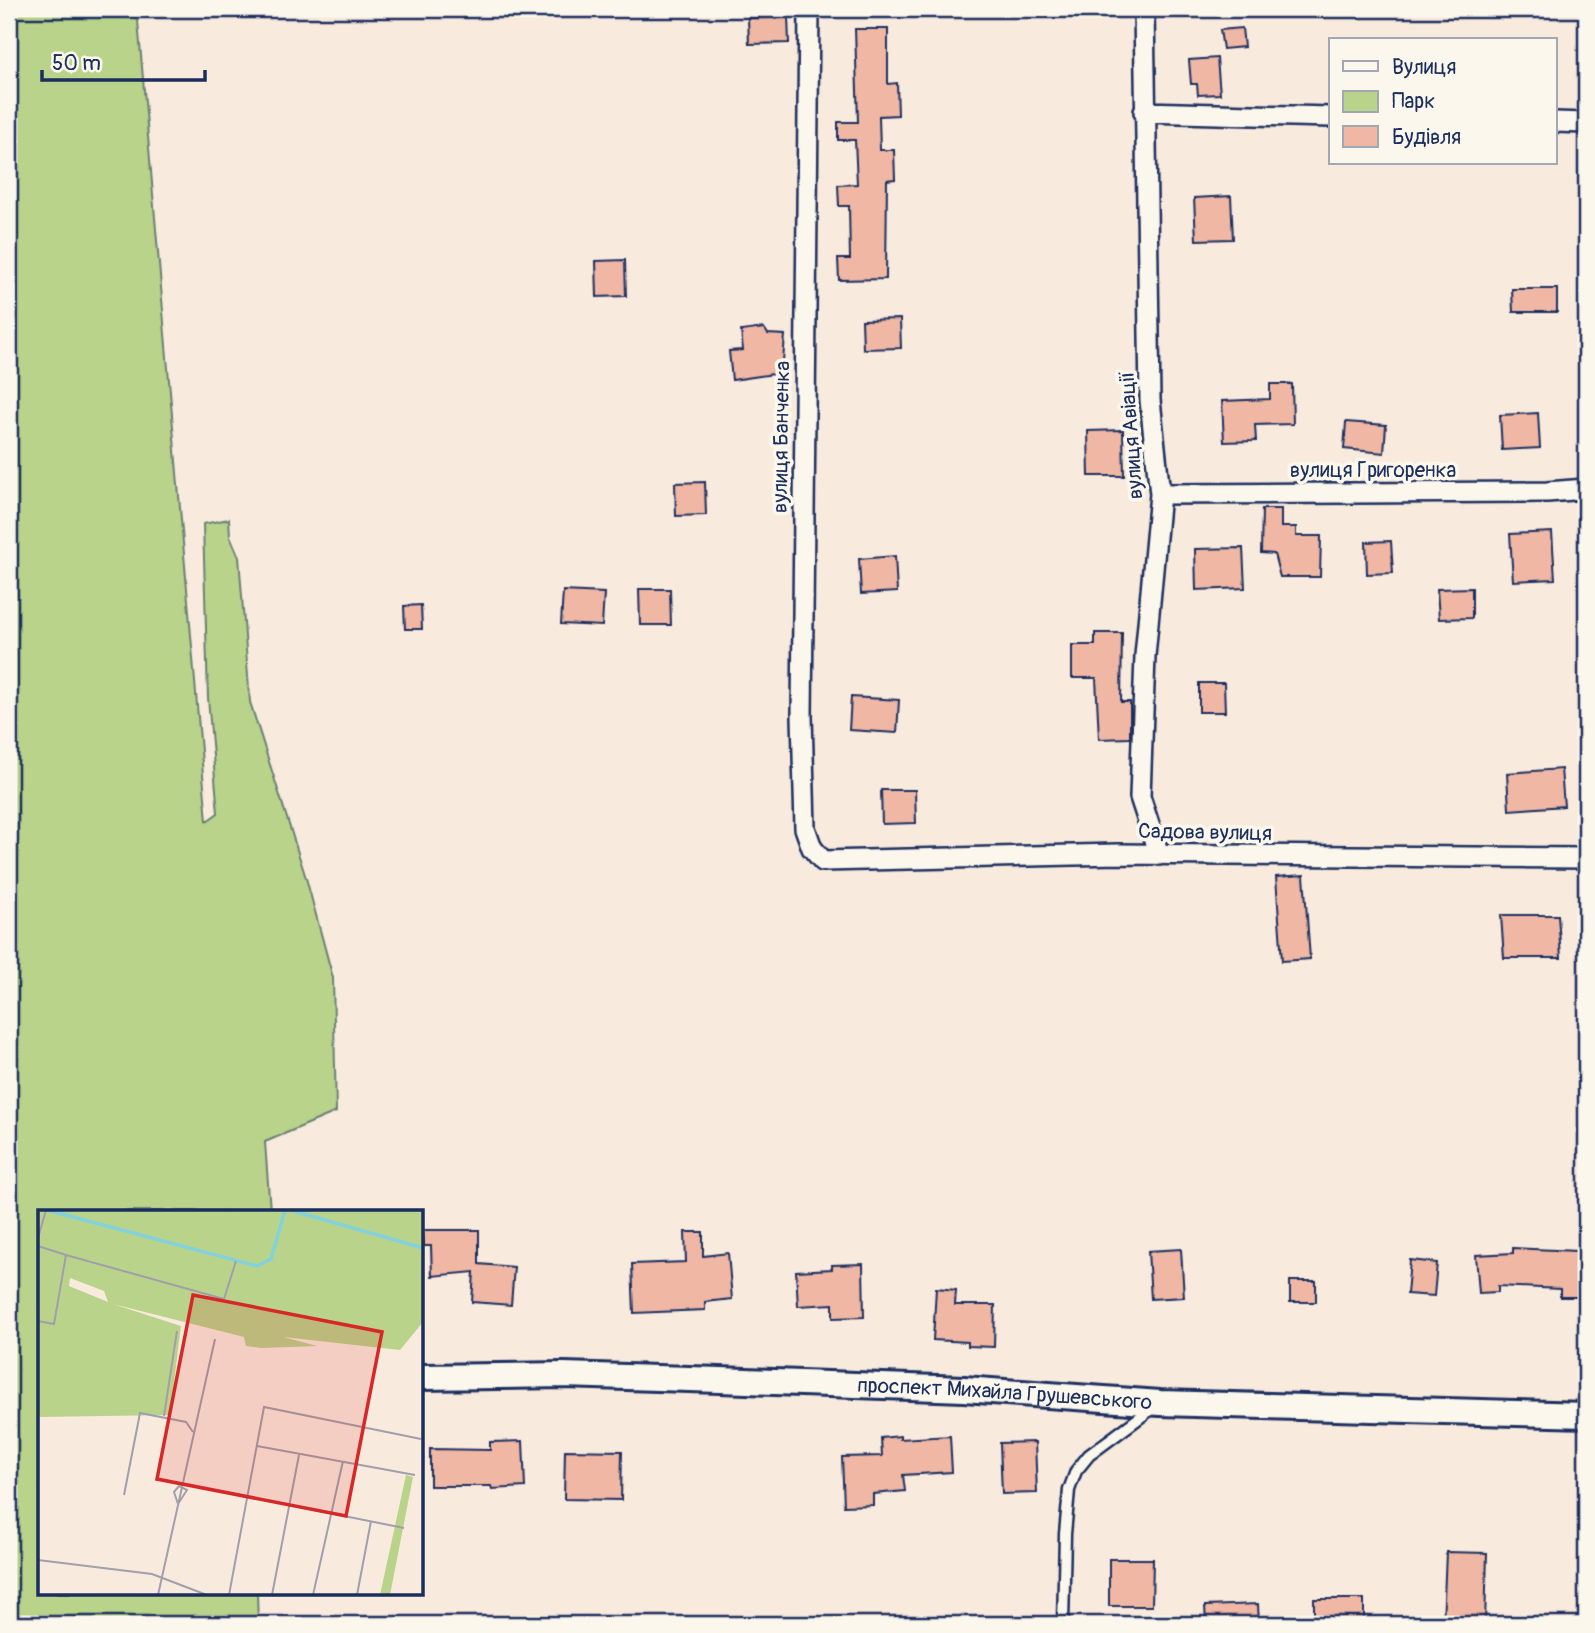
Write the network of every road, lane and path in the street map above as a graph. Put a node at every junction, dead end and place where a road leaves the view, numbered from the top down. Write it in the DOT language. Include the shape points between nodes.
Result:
graph roads {
  1 [pos="809,9"];
  2 [pos="1144,9"];
  3 [pos="1144,112"];
  4 [pos="1329,117"];
  5 [pos="1556,122"];
  6 [pos="1586,123"];
  7 [pos="1586,489"];
  8 [pos="1160,494"];
  9 [pos="1159,855"];
  10 [pos="1586,858"];
  11 [pos="823,861"];
  12 [pos="424,1377"];
  13 [pos="1160,1403"];
  14 [pos="1586,1415"];
  15 [pos="1063,1624"];
  1 -- 11 [label="street, вулиця Банченка" via="802,716 806,828 812,848"];
  2 -- 3 [label="street, вулиця Авіації"];
  3 -- 4 [label="street"];
  3 -- 8 [label="street, вулиця Авіації" via="1150,400"];
  5 -- 6 [label="street"];
  7 -- 8 [label="street, вулиця Григоренка"];
  8 -- 9 [label="street, вулиця Авіації" via="1145,656 1140,797"];
  9 -- 10 [label="street, Садова вулиця"];
  9 -- 11 [label="street, Садова вулиця"];
  12 -- 13 [label="street, проспект Михайла Грушевського" via="720,1380 964,1389"];
  13 -- 14 [label="street, проспект Михайла Грушевського"];
  13 -- 15 [label="lane" via="1089,1455 1076,1471 1069,1490 1065,1534"];
}
